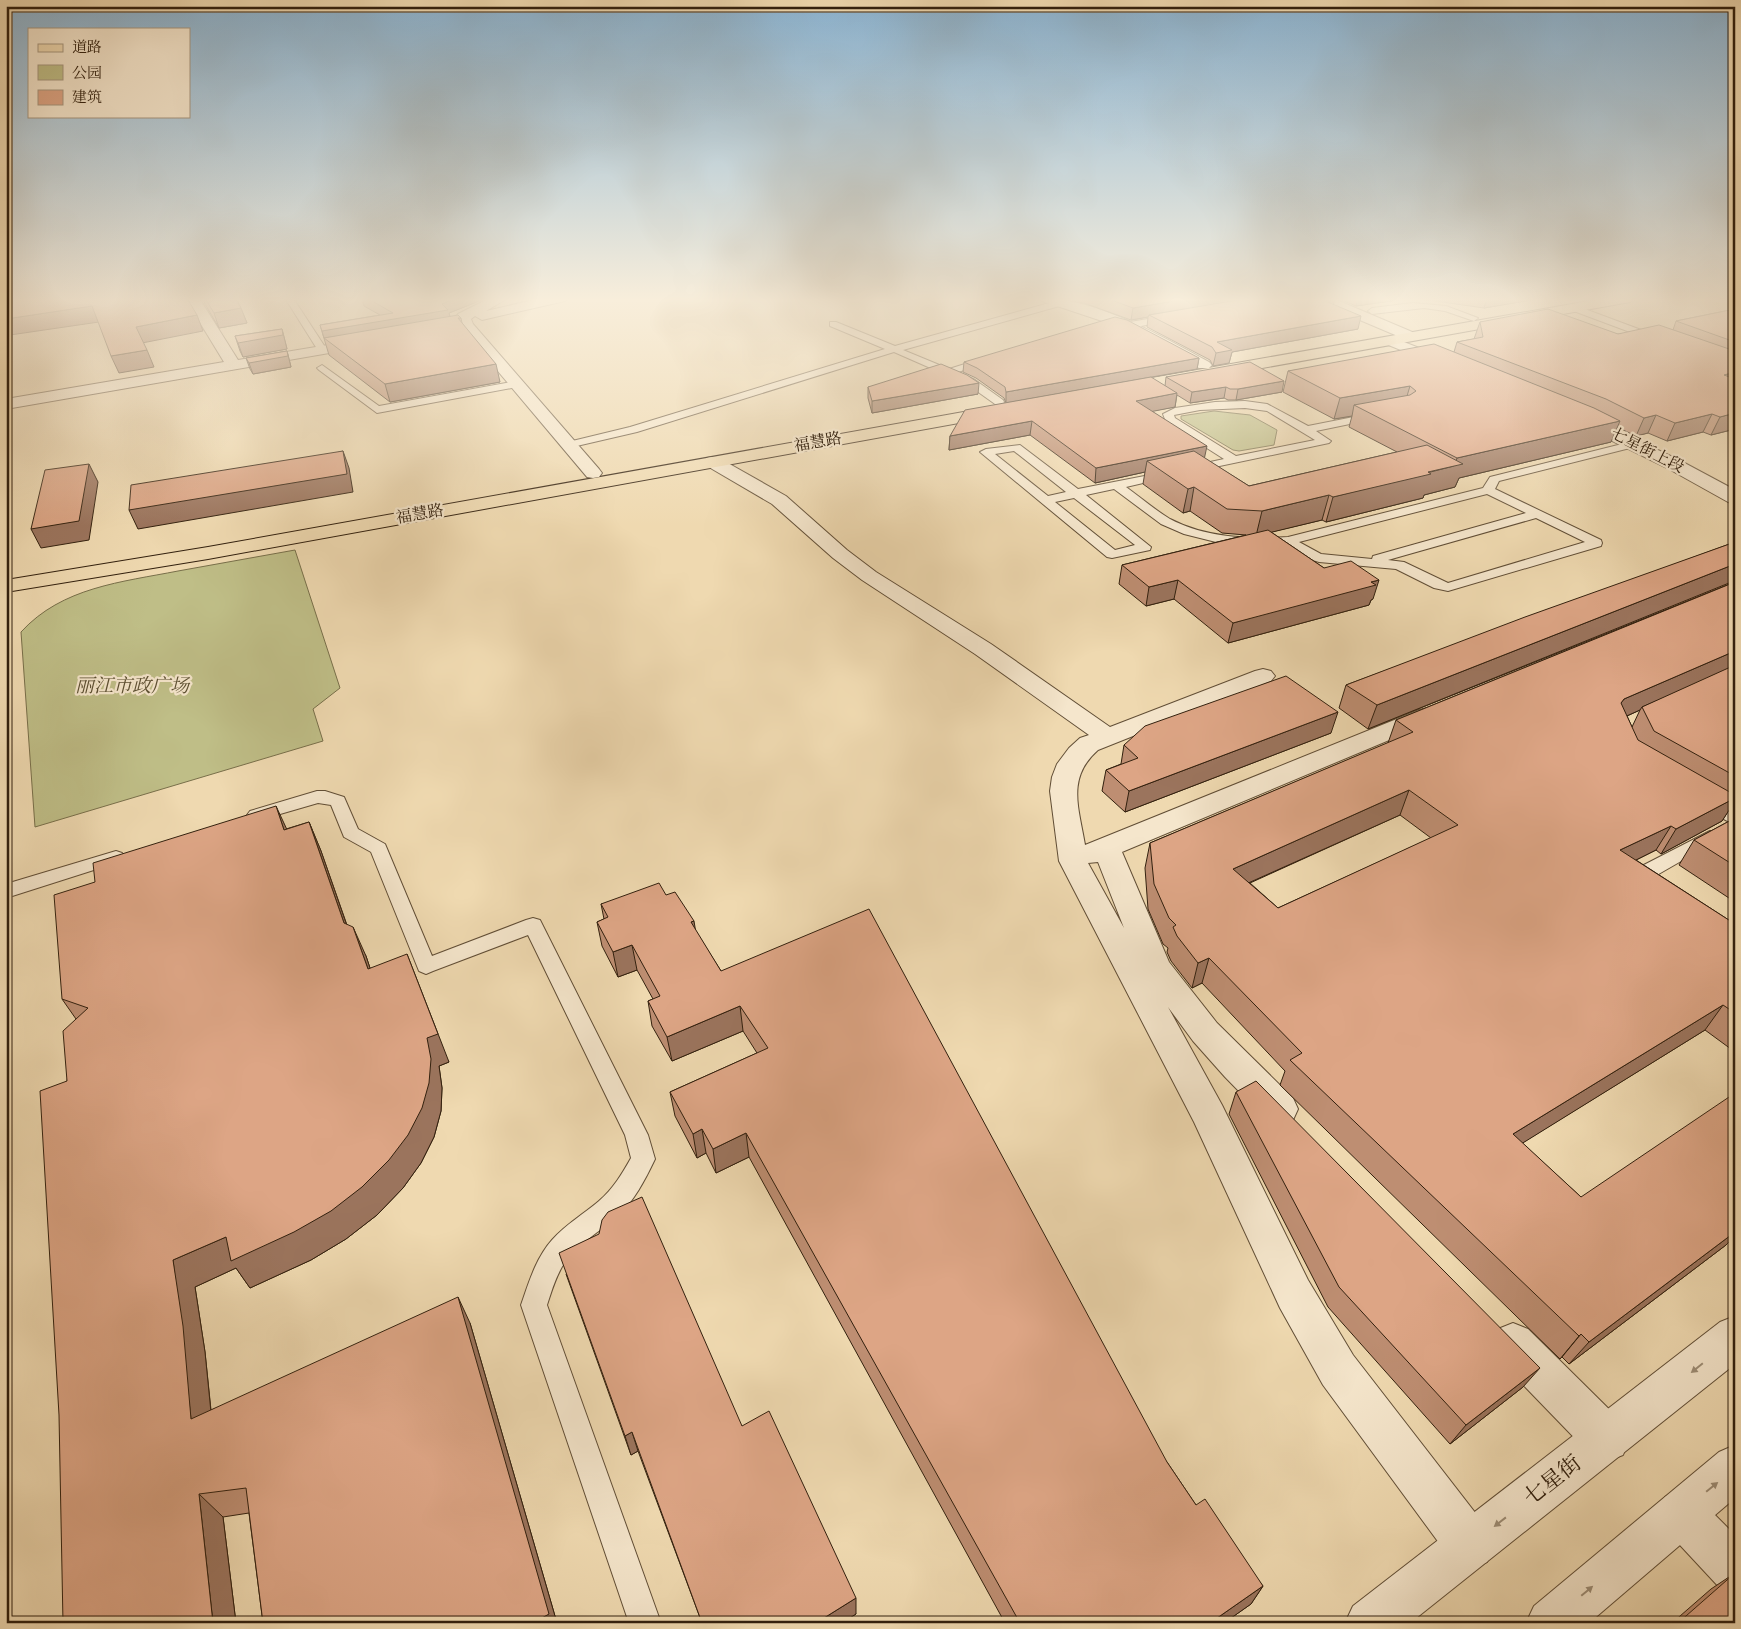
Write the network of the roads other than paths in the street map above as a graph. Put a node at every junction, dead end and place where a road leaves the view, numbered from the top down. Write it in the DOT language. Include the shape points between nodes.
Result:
graph roads {
  1 [pos="180,374"];
  2 [pos="330,374"];
  3 [pos="508,374"];
  4 [pos="814,374"];
  5 [pos="953,374"];
  6 [pos="1167,374"];
  7 [pos="1201,374"];
  8 [pos="517,384"];
  9 [pos="1149,384"];
  10 [pos="1011,402"];
  11 [pos="6,404"];
  12 [pos="1188,408"];
  13 [pos="1565,412"];
  14 [pos="1383,415"];
  15 [pos="1306,430"];
  16 [pos="1634,444"];
  17 [pos="568,445"];
  18 [pos="1234,460"];
  19 [pos="713,462"];
  20 [pos="593,474"];
  21 [pos="1116,485"];
  22 [pos="1488,490"];
  23 [pos="1076,493"];
  24 [pos="1735,498"];
  25 [pos="1046,500"];
  26 [pos="1537,514"];
  27 [pos="1288,541"];
  28 [pos="1365,562"];
  29 [pos="6,574"];
  30 [pos="6,586"];
  31 [pos="1263,676"];
  32 [pos="1446,708"];
  33 [pos="1108,737"];
  34 [pos="1692,794"];
  35 [pos="243,819"];
  36 [pos="1735,819"];
  37 [pos="1735,824"];
  38 [pos="129,853"];
  39 [pos="1090,854"];
  40 [pos="1643,874"];
  41 [pos="6,890"];
  42 [pos="1301,1130"];
  43 [pos="1489,1320"];
  44 [pos="1735,1337"];
  45 [pos="1607,1439"];
  46 [pos="1735,1468"];
  47 [pos="1680,1513"];
  48 [pos="1470,1545"];
  49 [pos="1735,1569"];
  50 [pos="644,1623"];
  51 [pos="1370,1623"];
  52 [pos="1550,1623"];
  1 -- 11 [label="street"];
  2 -- 8 [label="lane" via="377,410"];
  3 -- 8 [label="street"];
  4 -- 17 [label="lane" via="633,430"];
  5 -- 10 [label="lane"];
  6 -- 9 [label="main road" via="1108,387"];
  7 -- 9 [label="main road"];
  8 -- 17 [label="street"];
  9 -- 12 [label="lane"];
  10 -- 19 [label="main road, 福慧路"];
  10 -- 20 [label="main road, 福慧路"];
  12 -- 15 [label="lane" via="1262,406"];
  12 -- 18 [label="lane" via="1170,412 1168,418"];
  13 -- 16 [label="street, 七星街上段"];
  14 -- 15 [label="lane"];
  15 -- 18 [label="lane" via="1325,441"];
  16 -- 22 [label="lane" via="1494,479"];
  16 -- 24 [label="street, 七星街上段"];
  17 -- 20 [label="street"];
  18 -- 21 [label="lane"];
  19 -- 30 [label="main road, 福慧路"];
  19 -- 33 [label="street" via="779,500 869,576 983,649"];
  20 -- 29 [label="main road, 福慧路" via="209,542"];
  21 -- 23 [label="lane"];
  21 -- 27 [label="lane" via="1165,521 1188,531 1246,542"];
  22 -- 26 [label="lane"];
  22 -- 27 [label="lane"];
  23 -- 25 [label="lane"];
  23 -- 25 [label="lane" via="1016,447 986,452"];
  23 -- 25 [label="lane" via="1145,546 1112,554"];
  26 -- 28 [label="lane"];
  26 -- 28 [label="lane" via="1596,544 1452,586 1439,585 1398,565"];
  27 -- 28 [label="lane" via="1319,558"];
  31 -- 33 [label="street"];
  32 -- 39 [label="street"];
  33 -- 39 [label="street" via="1080,751 1072,760 1064,780 1063,791"];
  34 -- 36 [label="lane"];
  35 -- 50 [label="lane" via="309,798 325,797 338,801 350,833 379,848 426,966 533,924 636,1135 643,1159 627,1188 613,1204 578,1230 560,1249 545,1272 534,1305"];
  37 -- 40 [label="lane"];
  38 -- 41 [label="lane"];
  39 -- 42 [label="street" via="1156,968 1205,1032"];
  39 -- 48 [label="street" via="1294,1294 1338,1370"];
  43 -- 45 [label="street"];
  44 -- 45 [label="street, 七星街, one-way"];
  45 -- 48 [label="street, 七星街, one-way"];
  47 -- 46 [label="street, one-way"];
  47 -- 49 [label="street"];
  52 -- 47 [label="street, one-way"];
  48 -- 51 [label="street, 七星街"];
}
